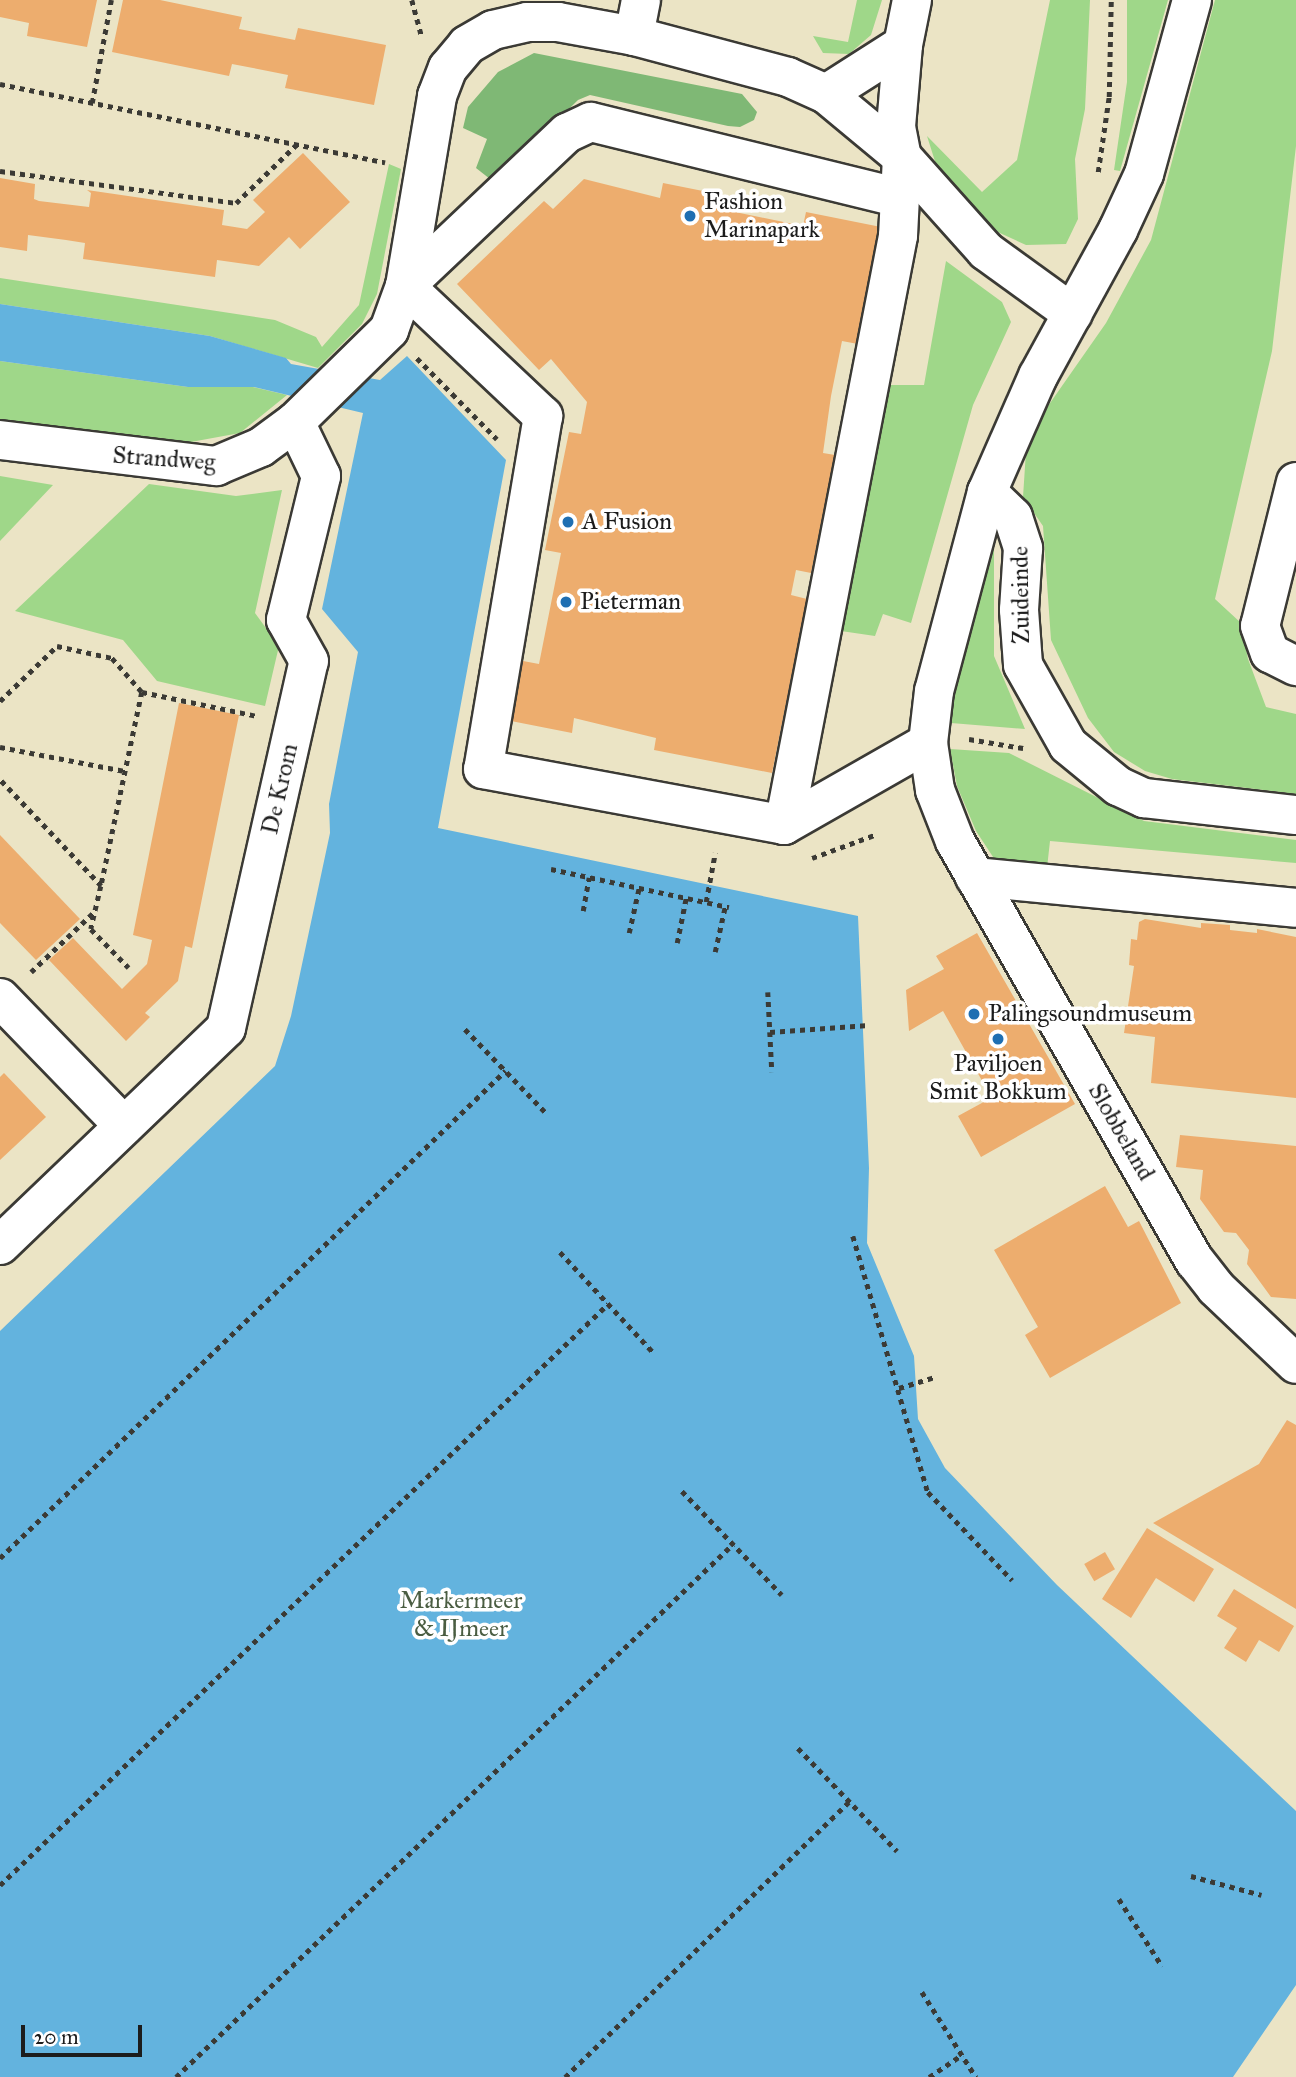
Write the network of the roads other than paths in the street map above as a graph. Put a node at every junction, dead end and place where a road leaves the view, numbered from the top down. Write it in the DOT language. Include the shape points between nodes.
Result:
graph roads {
  1 [pos="912,0"];
  2 [pos="1192,0"];
  3 [pos="623,17"];
  4 [pos="903,45"];
  5 [pos="826,94"];
  6 [pos="902,157"];
  7 [pos="900,198"];
  8 [pos="405,286"];
  9 [pos="1073,314"];
  10 [pos="304,415"];
  11 [pos="0,440"];
  12 [pos="1296,482"];
  13 [pos="988,492"];
  14 [pos="1296,666"];
  15 [pos="934,691"];
  16 [pos="928,743"];
  17 [pos="1296,815"];
  18 [pos="784,825"];
  19 [pos="975,877"];
  20 [pos="1296,908"];
  21 [pos="1,999"];
  22 [pos="124,1126"];
  23 [pos="0,1245"];
  24 [pos="1296,1364"];
  1 -- 4 [label="street"];
  2 -- 9 [label="street, Zuideinde" via="1154,145 1118,230"];
  3 -- 5 [label="street"];
  3 -- 8 [label="street" via="527,22 493,30 467,45 448,68 423,170"];
  4 -- 5 [label="street"];
  4 -- 6 [label="street" via="896,127"];
  5 -- 6 [label="street"];
  6 -- 7 [label="street"];
  6 -- 9 [label="street" via="986,251"];
  7 -- 8 [label="street" via="591,122 567,133"];
  7 -- 18 [label="street" via="898,236"];
  8 -- 10 [label="street, Strandweg" via="390,330"];
  8 -- 18 [label="street" via="543,416 483,769"];
  9 -- 13 [label="street, Zuideinde" via="1017,418"];
  10 -- 11 [label="street, Strandweg" via="261,447 216,466"];
  10 -- 22 [label="street, De Krom" via="321,476 286,620 309,660 226,1028"];
  12 -- 14 [label="street" via="1260,626 1263,641 1279,660"];
  13 -- 15 [label="street, Zuideinde"];
  13 -- 17 [label="street, Zuideinde" via="1019,529 1023,665 1054,727 1085,762 1144,798"];
  15 -- 16 [label="street, Slobbeland"];
  16 -- 18 [label="street" via="887,762"];
  16 -- 19 [label="street, Slobbeland" via="936,790"];
  19 -- 20 [label="street"];
  19 -- 24 [label="street, Slobbeland" via="1195,1261 1225,1297"];
  21 -- 22 [label="street"];
  22 -- 23 [label="street, De Krom"];
}
